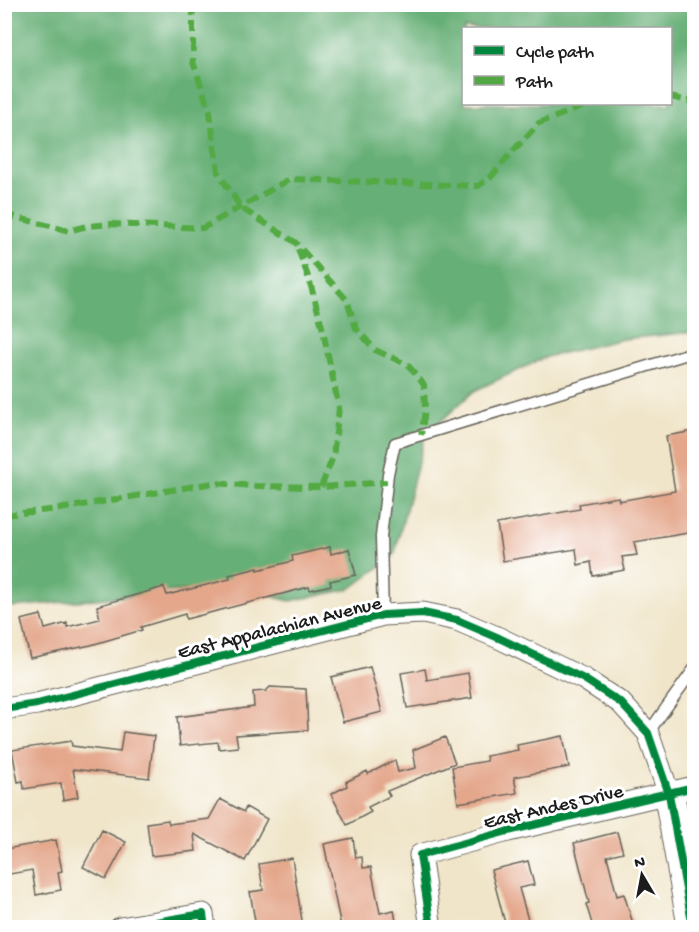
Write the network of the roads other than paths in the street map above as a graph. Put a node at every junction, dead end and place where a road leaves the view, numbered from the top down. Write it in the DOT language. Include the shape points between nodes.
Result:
graph roads {
  1 [pos="694,352"];
  2 [pos="383,615"];
  3 [pos="694,669"];
  4 [pos="4,709"];
  5 [pos="648,733"];
  6 [pos="682,791"];
  7 [pos="204,921"];
  8 [pos="120,927"];
  9 [pos="431,927"];
  10 [pos="693,927"];
  1 -- 2 [label="lane" via="396,443 388,474 381,537"];
  2 -- 4 [label="street, East Appalachian Avenue" via="37,704"];
  2 -- 5 [label="street, East Appalachian Avenue" via="423,614 457,620 499,638 621,703"];
  3 -- 5 [label="lane"];
  5 -- 6 [label="street, East Appalachian Avenue"];
  6 -- 9 [label="street, East Andes Drive" via="420,855"];
  6 -- 10 [label="street"];
  7 -- 8 [label="street"];
}
